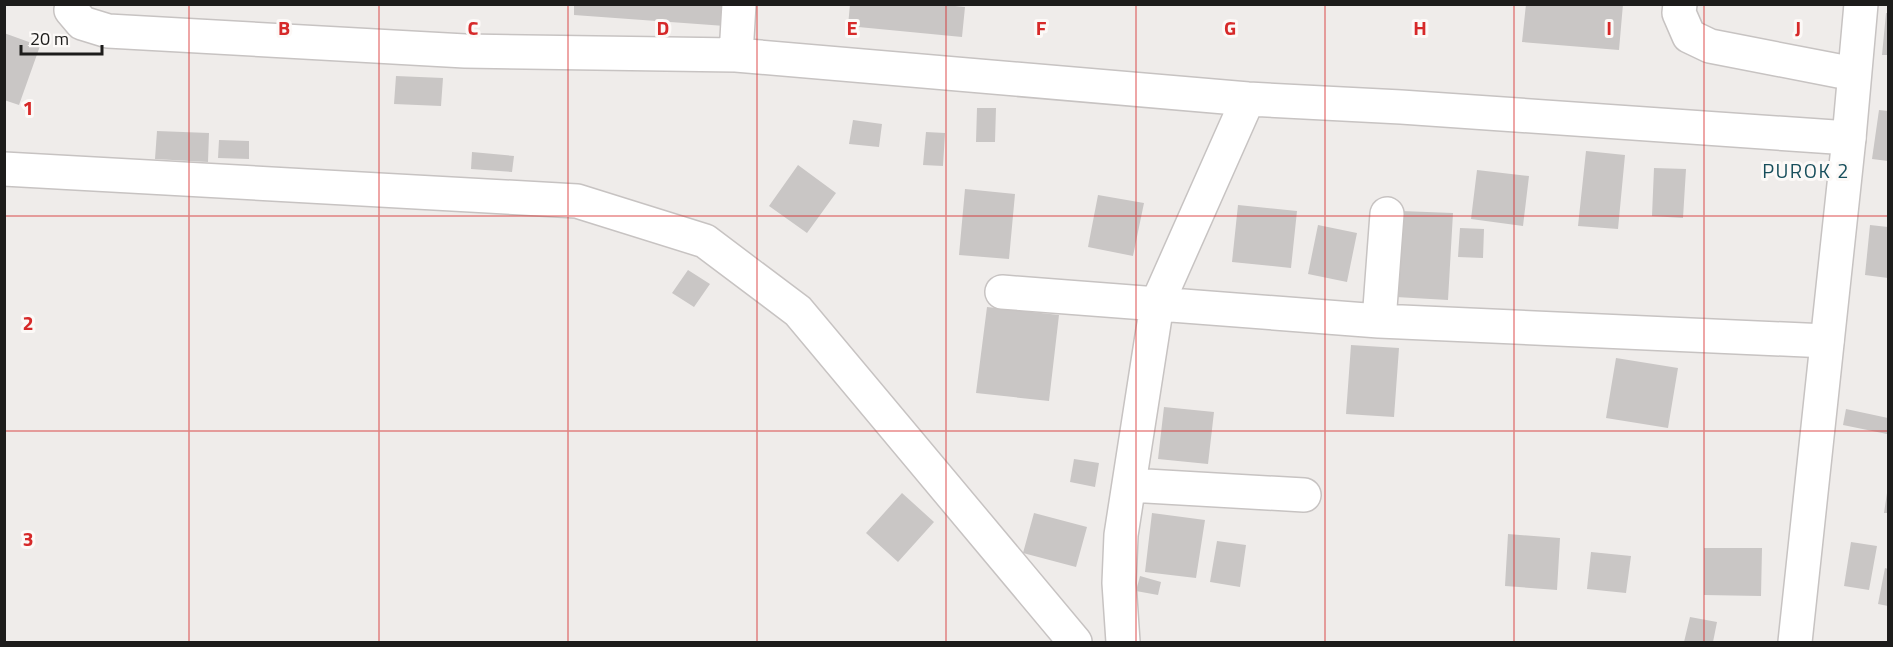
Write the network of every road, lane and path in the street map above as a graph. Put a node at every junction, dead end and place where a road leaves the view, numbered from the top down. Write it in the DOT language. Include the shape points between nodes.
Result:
graph roads {
  1 [pos="72,4"];
  2 [pos="740,4"];
  3 [pos="1680,4"];
  4 [pos="1861,4"];
  5 [pos="736,55"];
  6 [pos="1854,74"];
  7 [pos="1248,99"];
  8 [pos="1849,138"];
  9 [pos="4,169"];
  10 [pos="1387,214"];
  11 [pos="1002,292"];
  12 [pos="1157,304"];
  13 [pos="1379,321"];
  14 [pos="1827,341"];
  15 [pos="1129,485"];
  16 [pos="1304,495"];
  17 [pos="1075,642"];
  18 [pos="1123,642"];
  19 [pos="1795,642"];
  1 -- 5 [label="street" via="71,10 82,22 108,31 465,51"];
  2 -- 5 [label="street"];
  3 -- 6 [label="street" via="1679,14 1689,36 1710,46"];
  4 -- 6 [label="street"];
  5 -- 7 [label="street"];
  6 -- 8 [label="street"];
  7 -- 8 [label="street"];
  7 -- 12 [label="street"];
  8 -- 14 [label="street"];
  9 -- 17 [label="street" via="577,201 705,242 798,311"];
  10 -- 13 [label="street"];
  11 -- 12 [label="street"];
  12 -- 13 [label="street"];
  12 -- 15 [label="street"];
  13 -- 14 [label="street"];
  14 -- 19 [label="street"];
  15 -- 16 [label="street"];
  15 -- 18 [label="street" via="1119,571"];
}
